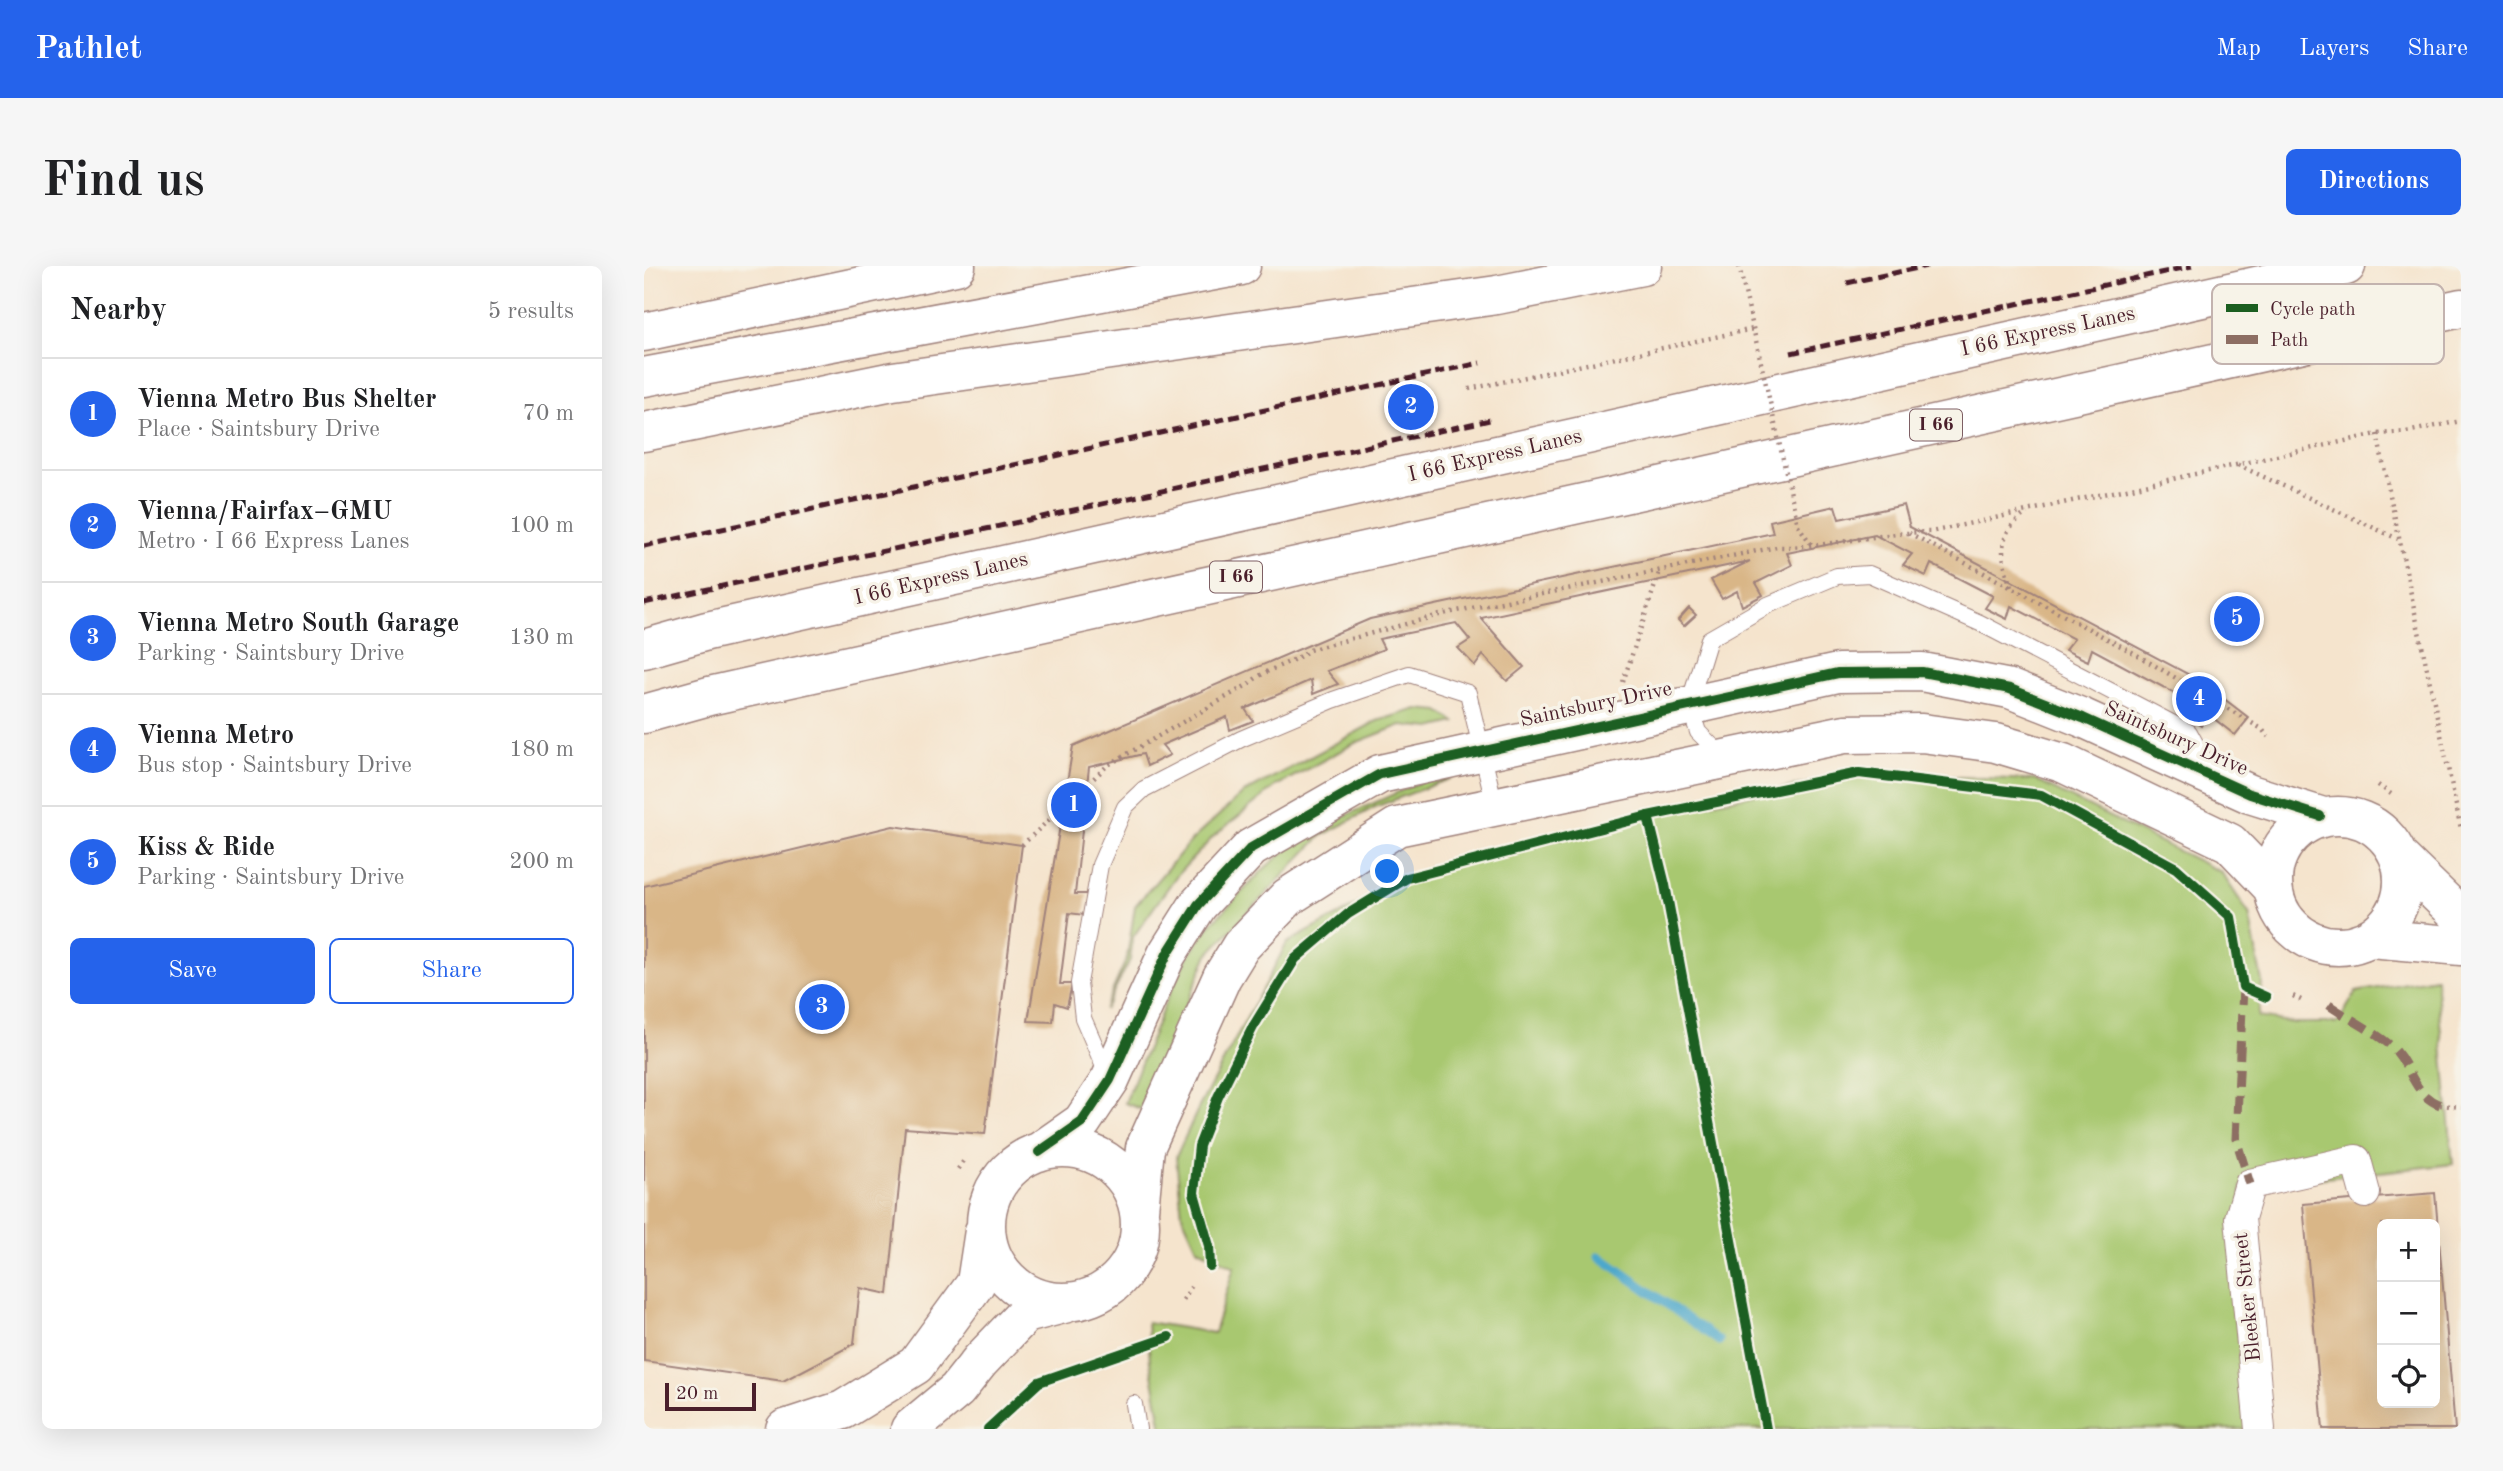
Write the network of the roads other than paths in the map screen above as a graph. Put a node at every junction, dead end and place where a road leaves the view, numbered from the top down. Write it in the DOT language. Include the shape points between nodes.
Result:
graph roads {
  1 [pos="956,266"];
  2 [pos="1241,266"];
  3 [pos="1642,266"];
  4 [pos="2346,266"];
  5 [pos="2265,284"];
  6 [pos="2212,296"];
  7 [pos="644,332"];
  8 [pos="2214,364"];
  9 [pos="2271,364"];
  10 [pos="644,377"];
  11 [pos="2042,403"];
  12 [pos="644,432"];
  13 [pos="644,649"];
  14 [pos="1689,705"];
  15 [pos="644,713"];
  16 [pos="1483,750"];
  17 [pos="1725,758"];
  18 [pos="2213,777"];
  19 [pos="1495,806"];
  20 [pos="2320,816"];
  21 [pos="2401,859"];
  22 [pos="2273,888"];
  23 [pos="2461,917"];
  24 [pos="2370,938"];
  25 [pos="2461,946"];
  26 [pos="1110,1080"];
  27 [pos="1039,1152"];
  28 [pos="2365,1193"];
  29 [pos="1139,1210"];
  30 [pos="985,1225"];
  31 [pos="1067,1303"];
  32 [pos="1134,1404"];
  33 [pos="785,1429"];
  34 [pos="911,1429"];
  35 [pos="1138,1429"];
  36 [pos="2260,1429"];
  1 -- 7 [label="main road"];
  2 -- 10 [label="main road"];
  3 -- 12 [label="main road" via="1497,295 893,382"];
  4 -- 5 [label="main road, I 66 Express Lanes"];
  6 -- 13 [label="main road, I 66 Express Lanes" via="707,631"];
  8 -- 11 [label="main road, I 66"];
  9 -- 11 [label="main road"];
  11 -- 15 [label="main road, I 66" via="1277,568"];
  14 -- 16 [label="main road, Saintsbury Drive"];
  14 -- 17 [label="lane" via="1698,732"];
  14 -- 18 [label="main road, Saintsbury Drive" via="1838,673 1922,672 2010,689"];
  14 -- 18 [label="lane" via="1709,639 1768,605 1838,576 1869,574 2005,636 2189,732"];
  16 -- 19 [label="lane"];
  16 -- 26 [label="main road, Saintsbury Drive" via="1380,774 1251,848 1198,905 1167,954"];
  16 -- 26 [label="lane" via="1468,693 1409,674 1241,739 1144,789 1125,807 1100,865 1079,983 1083,1018"];
  17 -- 19 [label="main road"];
  17 -- 22 [label="main road" via="1845,734 1922,733 1996,743 2063,763 2230,843"];
  18 -- 20 [label="main road, Saintsbury Drive"];
  19 -- 29 [label="main road" via="1397,827 1288,897 1241,946 1222,976 1145,1148"];
  20 -- 21 [label="main road" via="2358,818 2378,828 2398,848"];
  20 -- 22 [label="main road" via="2296,830 2282,847 2274,867"];
  21 -- 23 [label="main road"];
  21 -- 24 [label="main road" via="2404,886 2399,907 2387,925"];
  22 -- 24 [label="main road" via="2279,909 2308,939 2350,945"];
  24 -- 25 [label="main road"];
  26 -- 27 [label="main road, Saintsbury Drive" via="1082,1122"];
  27 -- 29 [label="main road" via="1063,1148 1089,1152 1112,1166 1129,1186"];
  27 -- 30 [label="main road" via="1017,1163 1000,1180 989,1201"];
  28 -- 36 [label="street, Bleeker Street" via="2356,1160 2250,1184 2240,1218"];
  29 -- 31 [label="main road" via="1140,1237 1131,1262 1115,1282 1093,1297"];
  30 -- 31 [label="main road" via="994,1260 1017,1287 1041,1300"];
  30 -- 33 [label="main road" via="976,1283 916,1364 843,1410"];
  31 -- 34 [label="main road" via="1025,1314 957,1390"];
  32 -- 35 [label="lane"];
}
